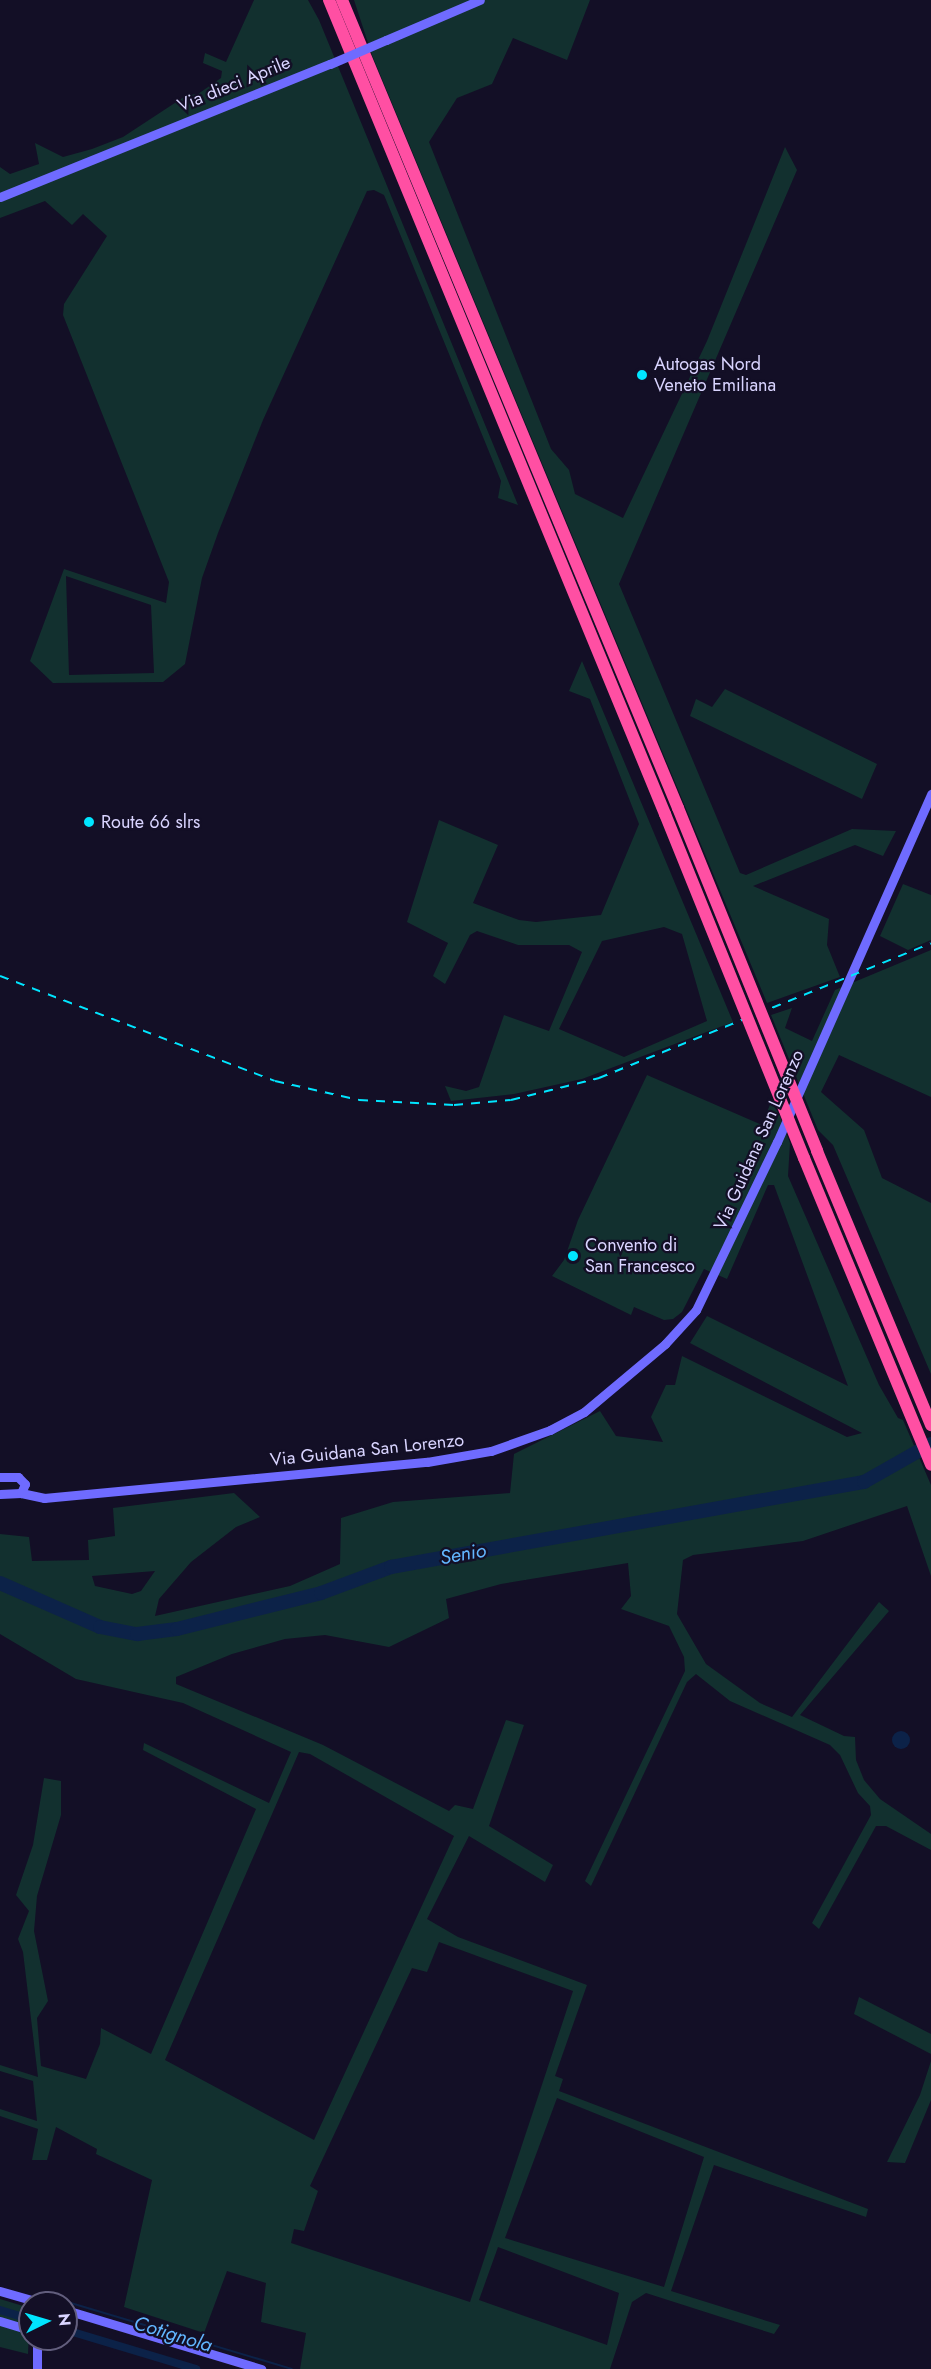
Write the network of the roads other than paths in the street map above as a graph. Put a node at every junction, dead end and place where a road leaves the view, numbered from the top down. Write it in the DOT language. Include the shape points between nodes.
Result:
graph roads {
  1 [pos="322,0"];
  2 [pos="329,0"];
  3 [pos="344,0"];
  4 [pos="480,0"];
  5 [pos="372,104"];
  6 [pos="0,197"];
  7 [pos="931,794"];
  8 [pos="931,1425"];
  9 [pos="931,1465"];
  10 [pos="0,1477"];
  11 [pos="23,1488"];
  12 [pos="0,1494"];
  13 [pos="0,2290"];
  14 [pos="18,2296"];
  15 [pos="78,2314"];
  16 [pos="0,2321"];
  17 [pos="18,2326"];
  18 [pos="37,2351"];
  19 [pos="37,2369"];
  20 [pos="261,2369"];
  1 -- 5 [label="highway"];
  2 -- 5 [label="highway"];
  3 -- 8 [label="highway, bridge"];
  4 -- 6 [label="street, Via dieci Aprile, bridge"];
  5 -- 9 [label="highway, bridge"];
  7 -- 11 [label="street, Via Guidana San Lorenzo" via="743,1216 696,1310 665,1344 584,1412 550,1430 490,1451 427,1462 68,1494"];
  10 -- 11 [label="street, Via Guidana San Lorenzo" via="18,1477"];
  11 -- 12 [label="street"];
  13 -- 14 [label="street"];
  15 -- 20 [label="street"];
  16 -- 17 [label="street"];
  18 -- 19 [label="street"];
}
